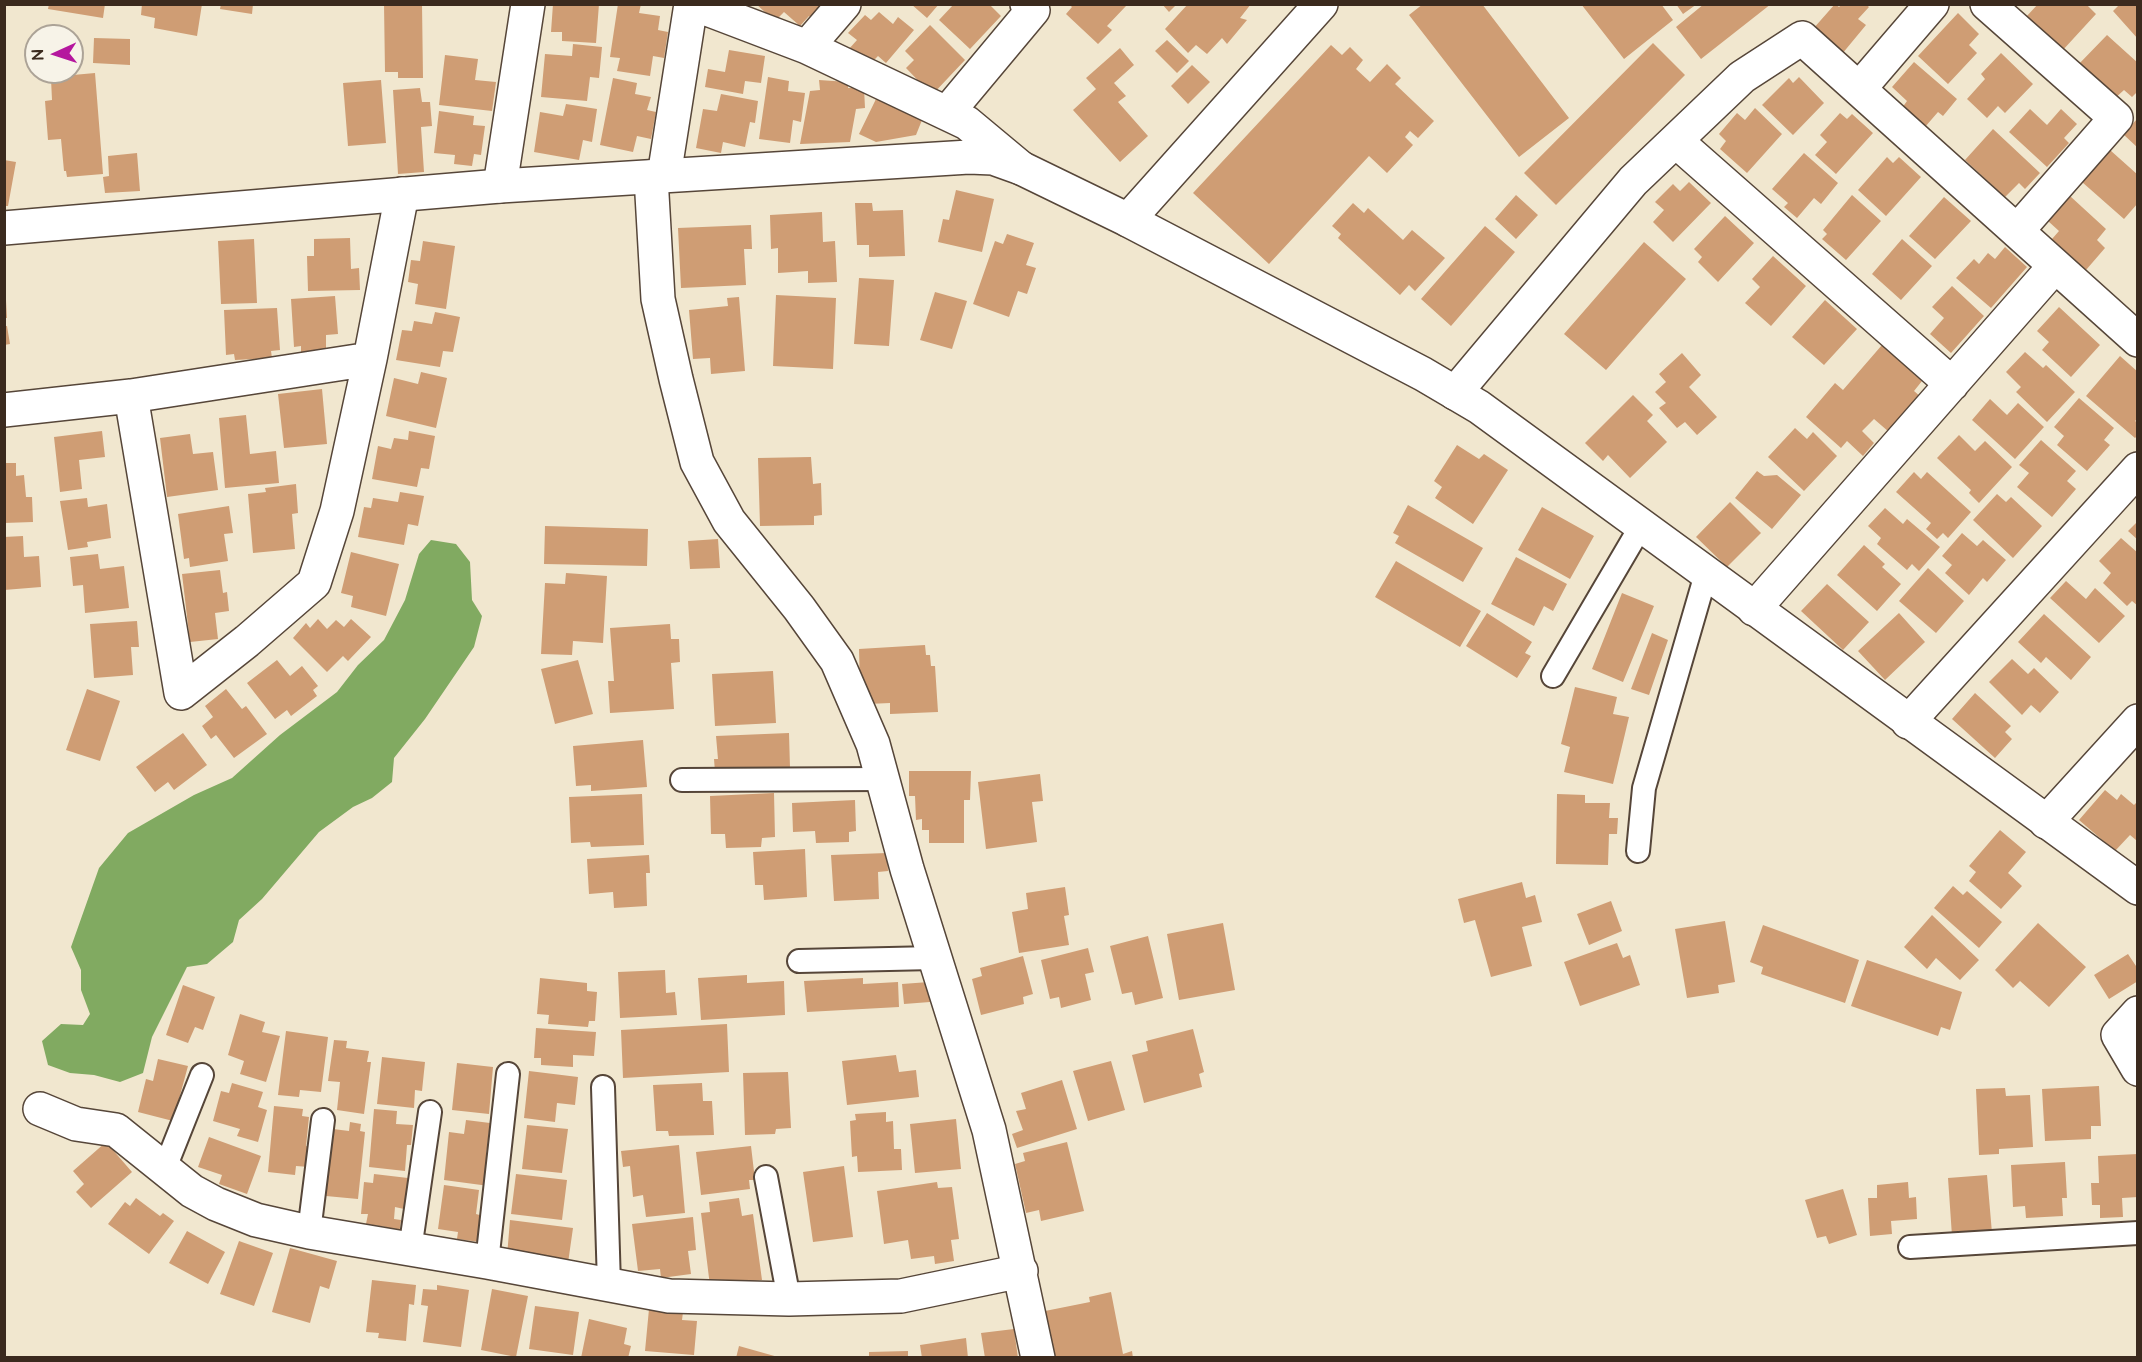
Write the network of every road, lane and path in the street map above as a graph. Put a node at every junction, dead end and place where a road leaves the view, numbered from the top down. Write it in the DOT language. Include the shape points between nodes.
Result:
graph roads {
  1 [pos="528,4"];
  2 [pos="692,4"];
  3 [pos="844,4"];
  4 [pos="1027,4"];
  5 [pos="1932,4"];
  6 [pos="1987,4"];
  7 [pos="1314,7"];
  8 [pos="807,47"];
  9 [pos="1859,89"];
  10 [pos="947,113"];
  11 [pos="1676,141"];
  12 [pos="1021,168"];
  13 [pos="657,176"];
  14 [pos="500,186"];
  15 [pos="402,194"];
  16 [pos="1128,220"];
  17 [pos="4,228"];
  18 [pos="2017,231"];
  19 [pos="2055,266"];
  20 [pos="2138,340"];
  21 [pos="370,359"];
  22 [pos="1952,384"];
  23 [pos="1455,393"];
  24 [pos="131,396"];
  25 [pos="4,410"];
  26 [pos="2138,468"];
  27 [pos="1641,526"];
  28 [pos="1706,574"];
  29 [pos="1754,609"];
  30 [pos="1553,676"];
  31 [pos="2138,721"];
  32 [pos="1908,722"];
  33 [pos="882,779"];
  34 [pos="681,780"];
  35 [pos="2046,822"];
  36 [pos="1638,851"];
  37 [pos="2138,888"];
  38 [pos="934,958"];
  39 [pos="799,961"];
  40 [pos="2138,1013"];
  41 [pos="2138,1069"];
  42 [pos="508,1074"];
  43 [pos="202,1075"];
  44 [pos="603,1087"];
  45 [pos="40,1109"];
  46 [pos="430,1112"];
  47 [pos="323,1120"];
  48 [pos="165,1168"];
  49 [pos="766,1177"];
  50 [pos="309,1232"];
  51 [pos="2138,1233"];
  52 [pos="1910,1247"];
  53 [pos="410,1250"];
  54 [pos="487,1262"];
  55 [pos="1021,1271"];
  56 [pos="609,1285"];
  57 [pos="789,1299"];
  58 [pos="1038,1358"];
  1 -- 14 [label="street"];
  2 -- 8 [label="street"];
  2 -- 13 [label="street"];
  3 -- 8 [label="street"];
  4 -- 10 [label="street" via="1033,10"];
  5 -- 9 [label="street"];
  6 -- 18 [label="street" via="2116,118"];
  7 -- 16 [label="street"];
  8 -- 10 [label="street"];
  9 -- 11 [label="street" via="1802,38 1742,77"];
  9 -- 18 [label="street"];
  10 -- 12 [label="street" via="967,123"];
  11 -- 22 [label="street"];
  11 -- 23 [label="street" via="1634,181"];
  12 -- 13 [label="street" via="993,158 969,156"];
  12 -- 16 [label="street"];
  13 -- 14 [label="street"];
  13 -- 33 [label="street" via="658,299 697,462 729,521 837,661 873,744"];
  14 -- 15 [label="street"];
  15 -- 17 [label="street"];
  15 -- 21 [label="street"];
  16 -- 23 [label="street"];
  18 -- 19 [label="street"];
  19 -- 20 [label="street"];
  19 -- 22 [label="street"];
  21 -- 24 [label="street"];
  21 -- 24 [label="street" via="337,511 314,583 181,693"];
  22 -- 29 [label="street"];
  23 -- 27 [label="street"];
  24 -- 25 [label="street"];
  26 -- 32 [label="street"];
  27 -- 28 [label="street"];
  27 -- 30 [label="lane"];
  28 -- 29 [label="street"];
  28 -- 36 [label="lane" via="1644,788"];
  29 -- 32 [label="street"];
  31 -- 35 [label="street"];
  32 -- 35 [label="street"];
  33 -- 34 [label="lane"];
  33 -- 38 [label="street"];
  35 -- 37 [label="street"];
  38 -- 39 [label="lane"];
  38 -- 55 [label="street" via="989,1130"];
  40 -- 41 [label="street" via="2118,1035"];
  42 -- 54 [label="lane"];
  43 -- 48 [label="lane"];
  44 -- 56 [label="lane"];
  45 -- 48 [label="street" via="76,1124 116,1130"];
  46 -- 53 [label="lane"];
  47 -- 50 [label="lane"];
  48 -- 50 [label="street" via="192,1191 216,1204 256,1220"];
  49 -- 57 [label="lane"];
  50 -- 53 [label="street"];
  51 -- 52 [label="lane"];
  53 -- 54 [label="street"];
  54 -- 56 [label="street"];
  55 -- 57 [label="street" via="901,1296"];
  55 -- 58 [label="street"];
  56 -- 57 [label="street" via="669,1296"];
}
